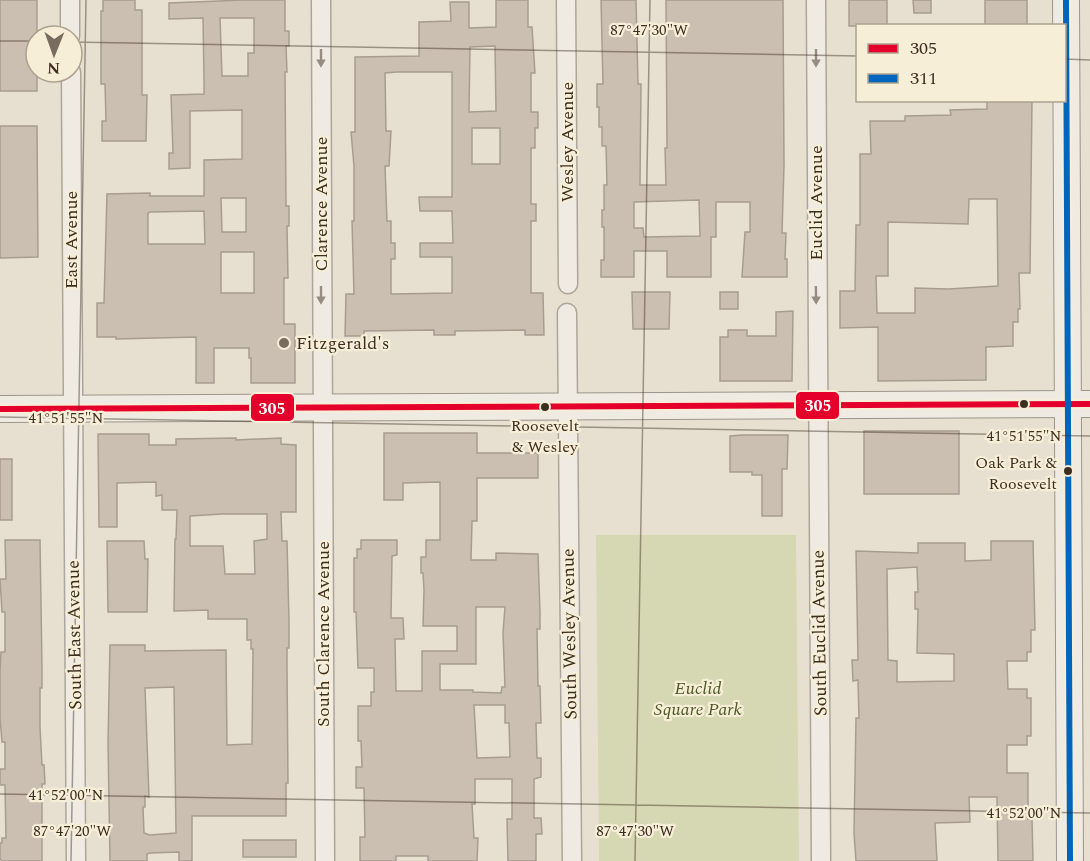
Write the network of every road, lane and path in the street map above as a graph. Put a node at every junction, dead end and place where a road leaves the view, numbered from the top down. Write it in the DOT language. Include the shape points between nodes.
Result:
graph roads {
  1 [pos="70,0"];
  2 [pos="321,0"];
  3 [pos="566,0"];
  4 [pos="816,0"];
  5 [pos="1066,0"];
  6 [pos="70,24"];
  7 [pos="70,84"];
  8 [pos="568,284"];
  9 [pos="567,313"];
  10 [pos="1079,404"];
  11 [pos="817,405"];
  12 [pos="567,407"];
  13 [pos="321,408"];
  14 [pos="72,409"];
  15 [pos="0,410"];
  16 [pos="76,861"];
  17 [pos="325,861"];
  18 [pos="572,861"];
  19 [pos="821,861"];
  20 [pos="1070,861"];
  1 -- 6 [label="street"];
  2 -- 13 [label="street, Clarence Avenue, one-way"];
  3 -- 8 [label="street, Wesley Avenue"];
  4 -- 11 [label="street, Euclid Avenue, one-way"];
  5 -- 10 [label="main road"];
  7 -- 14 [label="street, East Avenue"];
  9 -- 12 [label="street"];
  10 -- 11 [label="main road"];
  10 -- 20 [label="main road"];
  11 -- 12 [label="main road"];
  11 -- 19 [label="street, South Euclid Avenue"];
  12 -- 13 [label="main road"];
  12 -- 18 [label="street, South Wesley Avenue"];
  13 -- 14 [label="main road"];
  13 -- 17 [label="street, South Clarence Avenue"];
  14 -- 15 [label="main road"];
  14 -- 16 [label="street, South East Avenue"];
}
